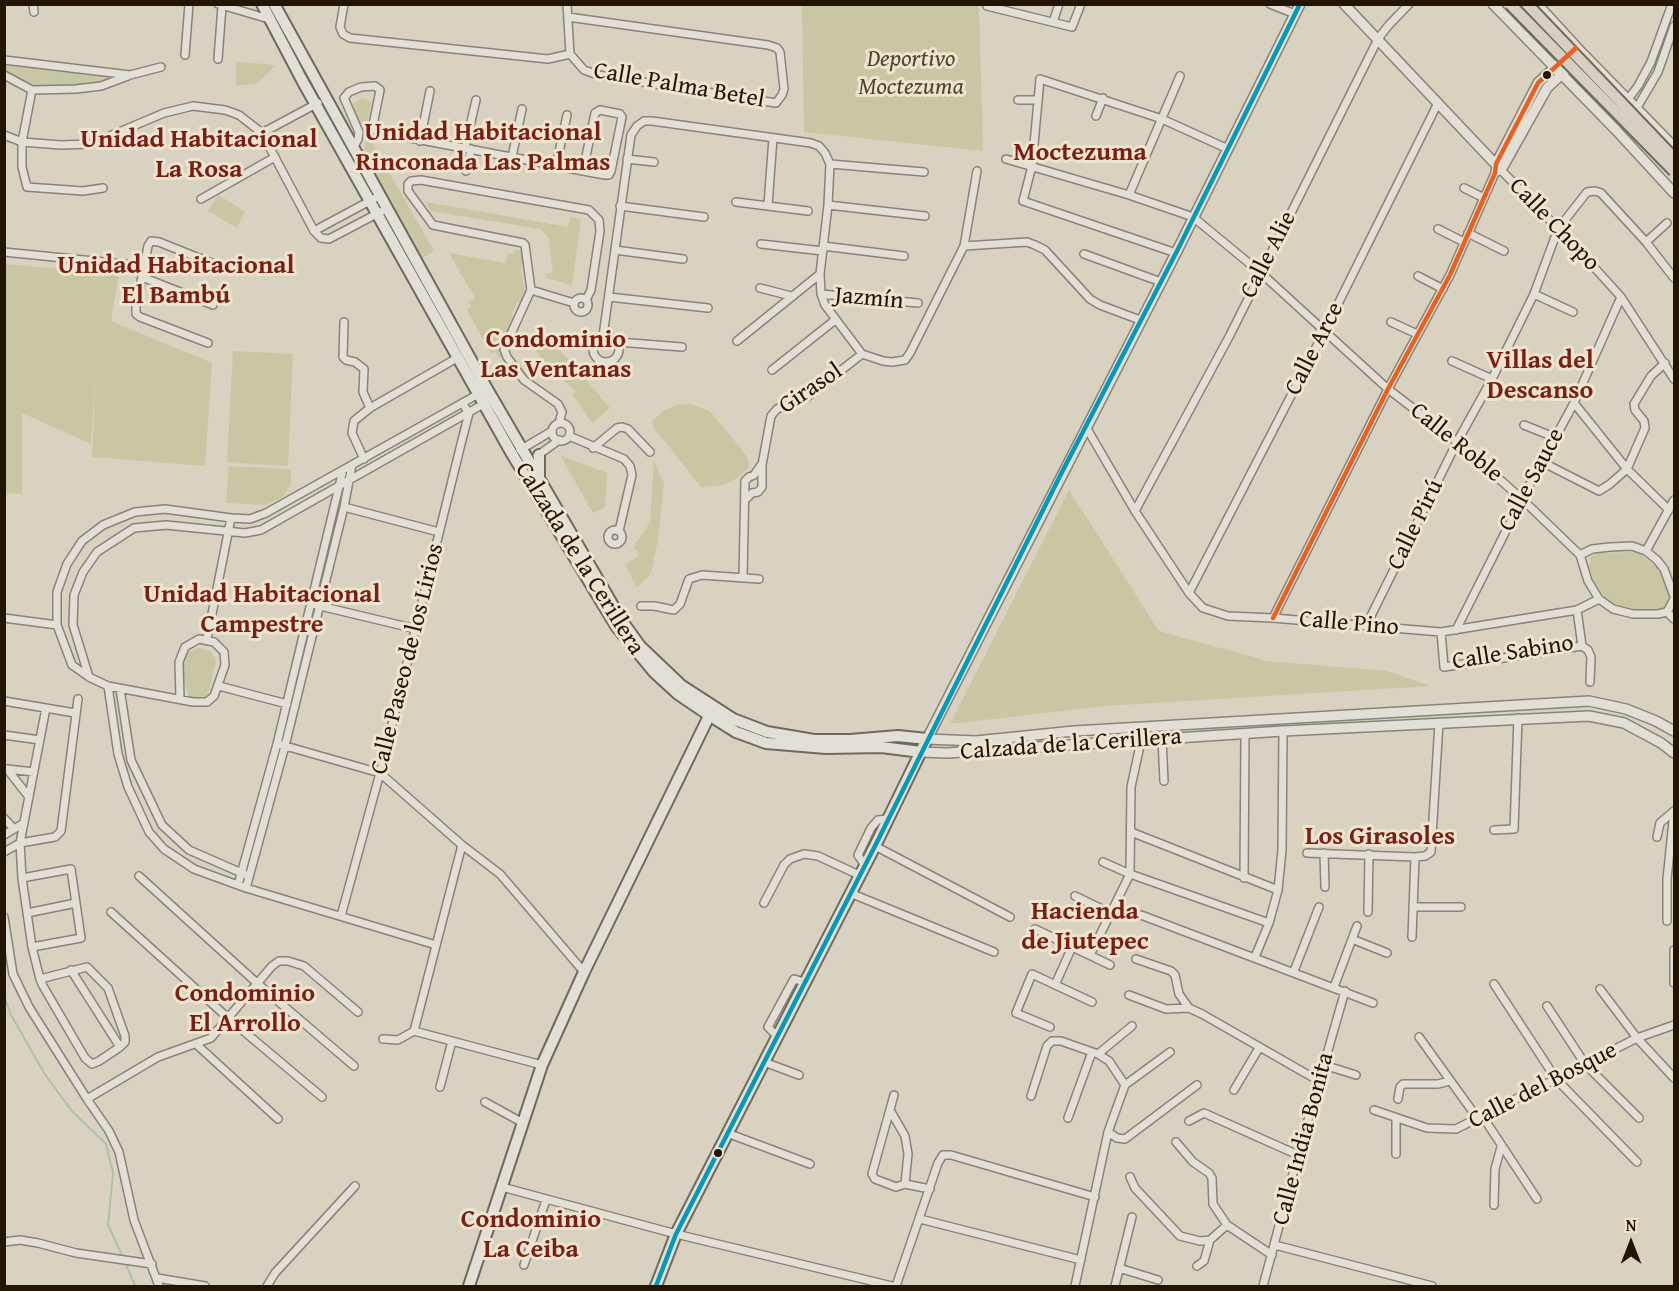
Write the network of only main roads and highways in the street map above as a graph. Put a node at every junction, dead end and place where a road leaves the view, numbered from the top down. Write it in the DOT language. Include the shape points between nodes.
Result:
graph roads {
  1 [pos="262,4"];
  2 [pos="274,4"];
  3 [pos="1510,4"];
  4 [pos="1527,4"];
  5 [pos="321,102"];
  6 [pos="1674,158"];
  7 [pos="1674,171"];
  8 [pos="375,198"];
  9 [pos="382,211"];
  10 [pos="482,392"];
  11 [pos="530,461"];
  12 [pos="680,690"];
  13 [pos="711,711"];
  14 [pos="921,752"];
  15 [pos="469,1287"];
  16 [pos="656,1287"];
  1 -- 5 [label="main road"];
  2 -- 5 [label="main road"];
  3 -- 7 [label="main road, bridge"];
  4 -- 6 [label="main road, bridge"];
  5 -- 8 [label="main road"];
  5 -- 8 [label="main road" via="353,149"];
  8 -- 9 [label="main road"];
  9 -- 10 [label="main road"];
  9 -- 10 [label="main road" via="457,357"];
  10 -- 11 [label="main road, Calzada de la Cerillera" via="517,451"];
  11 -- 12 [label="main road, Calzada de la Cerillera" via="622,621"];
  11 -- 12 [label="main road, Calzada de la Cerillera" via="616,626 654,672"];
  12 -- 13 [label="main road, Calzada de la Cerillera"];
  13 -- 14 [label="main road, Calzada de la Cerillera" via="736,732 766,743"];
  13 -- 14 [label="main road, Calzada de la Cerillera" via="767,732 814,740 898,736 927,739"];
  13 -- 15 [label="main road" via="542,1065"];
  14 -- 16 [label="main road" via="676,1234"];
}
